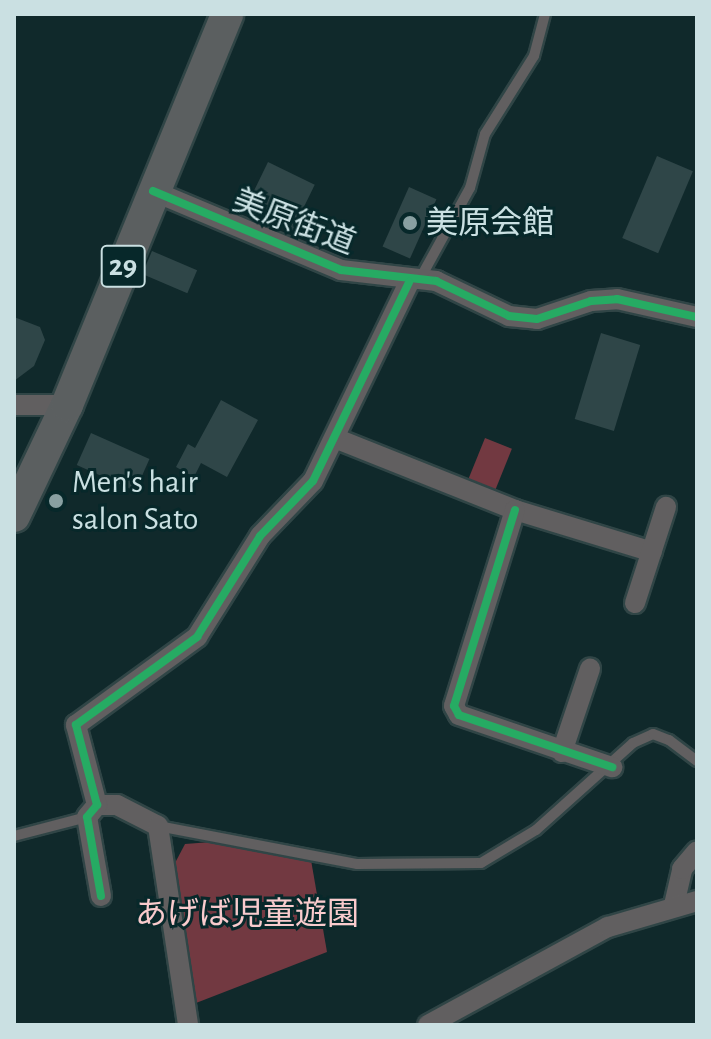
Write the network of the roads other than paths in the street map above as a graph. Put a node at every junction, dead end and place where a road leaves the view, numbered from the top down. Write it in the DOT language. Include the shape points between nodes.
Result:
graph roads {
  1 [pos="227,14"];
  2 [pos="545,14"];
  3 [pos="153,191"];
  4 [pos="415,280"];
  5 [pos="697,317"];
  6 [pos="14,405"];
  7 [pos="67,405"];
  8 [pos="337,439"];
  9 [pos="666,507"];
  10 [pos="515,510"];
  11 [pos="14,516"];
  12 [pos="652,552"];
  13 [pos="635,603"];
  14 [pos="590,669"];
  15 [pos="562,752"];
  16 [pos="697,761"];
  17 [pos="612,767"];
  18 [pos="92,811"];
  19 [pos="158,826"];
  20 [pos="14,836"];
  21 [pos="697,851"];
  22 [pos="101,896"];
  23 [pos="697,901"];
  24 [pos="674,905"];
  25 [pos="188,1025"];
  26 [pos="428,1025"];
  1 -- 3 [label="main road, 29"];
  2 -- 4 [label="lane" via="534,56 485,134 465,198"];
  3 -- 4 [label="street, 美原街道" via="341,270"];
  3 -- 7 [label="main road, 29"];
  4 -- 5 [label="street, 美原街道" via="509,316 537,319 591,301 617,299"];
  4 -- 8 [label="street"];
  6 -- 7 [label="street"];
  7 -- 11 [label="main road, 29"];
  8 -- 10 [label="street"];
  8 -- 18 [label="street" via="313,481 260,536 197,637 76,725"];
  9 -- 12 [label="street"];
  10 -- 12 [label="street"];
  10 -- 15 [label="street" via="454,706 459,715"];
  12 -- 13 [label="street"];
  14 -- 15 [label="street"];
  15 -- 17 [label="street"];
  16 -- 17 [label="lane" via="653,734 633,743"];
  17 -- 19 [label="lane" via="536,830 481,863 357,864"];
  18 -- 19 [label="street" via="117,805"];
  18 -- 20 [label="lane"];
  18 -- 22 [label="street"];
  19 -- 25 [label="street"];
  21 -- 24 [label="street" via="682,869"];
  23 -- 24 [label="street"];
  24 -- 26 [label="street" via="608,927"];
}
